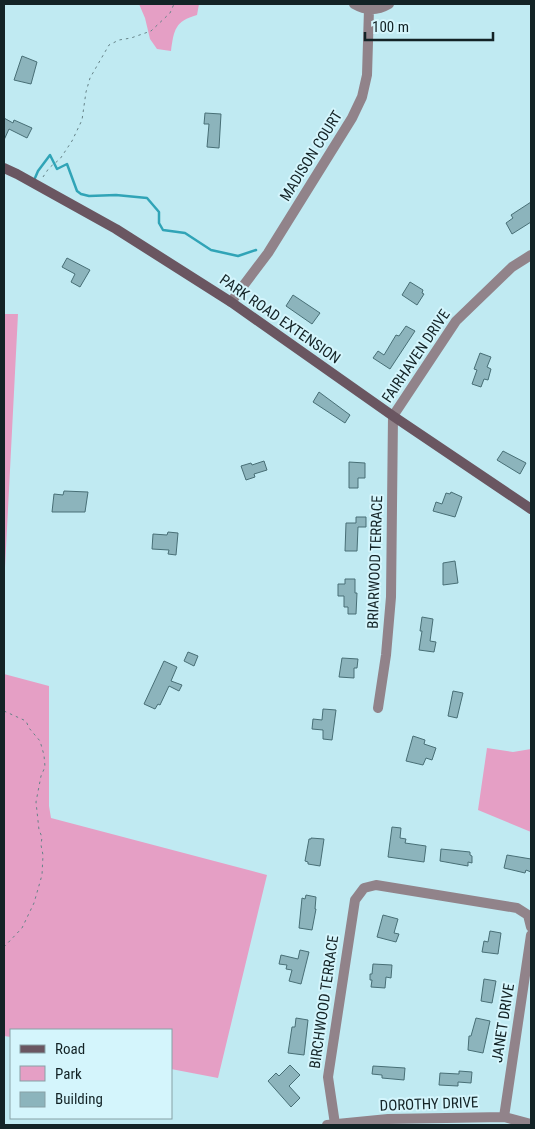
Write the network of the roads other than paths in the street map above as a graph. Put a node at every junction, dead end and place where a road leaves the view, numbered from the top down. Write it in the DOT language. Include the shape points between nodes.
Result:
graph roads {
  1 [pos="354,4"];
  2 [pos="388,4"];
  3 [pos="369,10"];
  4 [pos="4,168"];
  5 [pos="531,255"];
  6 [pos="231,302"];
  7 [pos="393,416"];
  8 [pos="531,510"];
  9 [pos="378,708"];
  10 [pos="531,926"];
  11 [pos="531,935"];
  12 [pos="504,1117"];
  13 [pos="388,1122"];
  14 [pos="531,1124"];
  15 [pos="331,1125"];
  1 -- 3 [label="street"];
  2 -- 3 [label="street"];
  3 -- 6 [label="street, MADISON COURT" via="367,75 362,97 268,253"];
  4 -- 6 [label="street, PARK ROAD EXTENSION" via="116,230"];
  5 -- 7 [label="street, FAIRHAVEN DRIVE" via="512,267 456,321"];
  6 -- 7 [label="street, PARK ROAD EXTENSION"];
  7 -- 8 [label="street, PARK ROAD EXTENSION"];
  7 -- 9 [label="street, BRIARWOOD TERRACE" via="392,597"];
  10 -- 15 [label="street, BIRCHWOOD TERRACE" via="528,915 517,908 376,885 364,888 355,900 328,1076"];
  11 -- 12 [label="street, JANET DRIVE"];
  12 -- 13 [label="street, DOROTHY DRIVE"];
  12 -- 14 [label="street, DOROTHY DRIVE"];
  13 -- 15 [label="street, DOROTHY DRIVE"];
}
